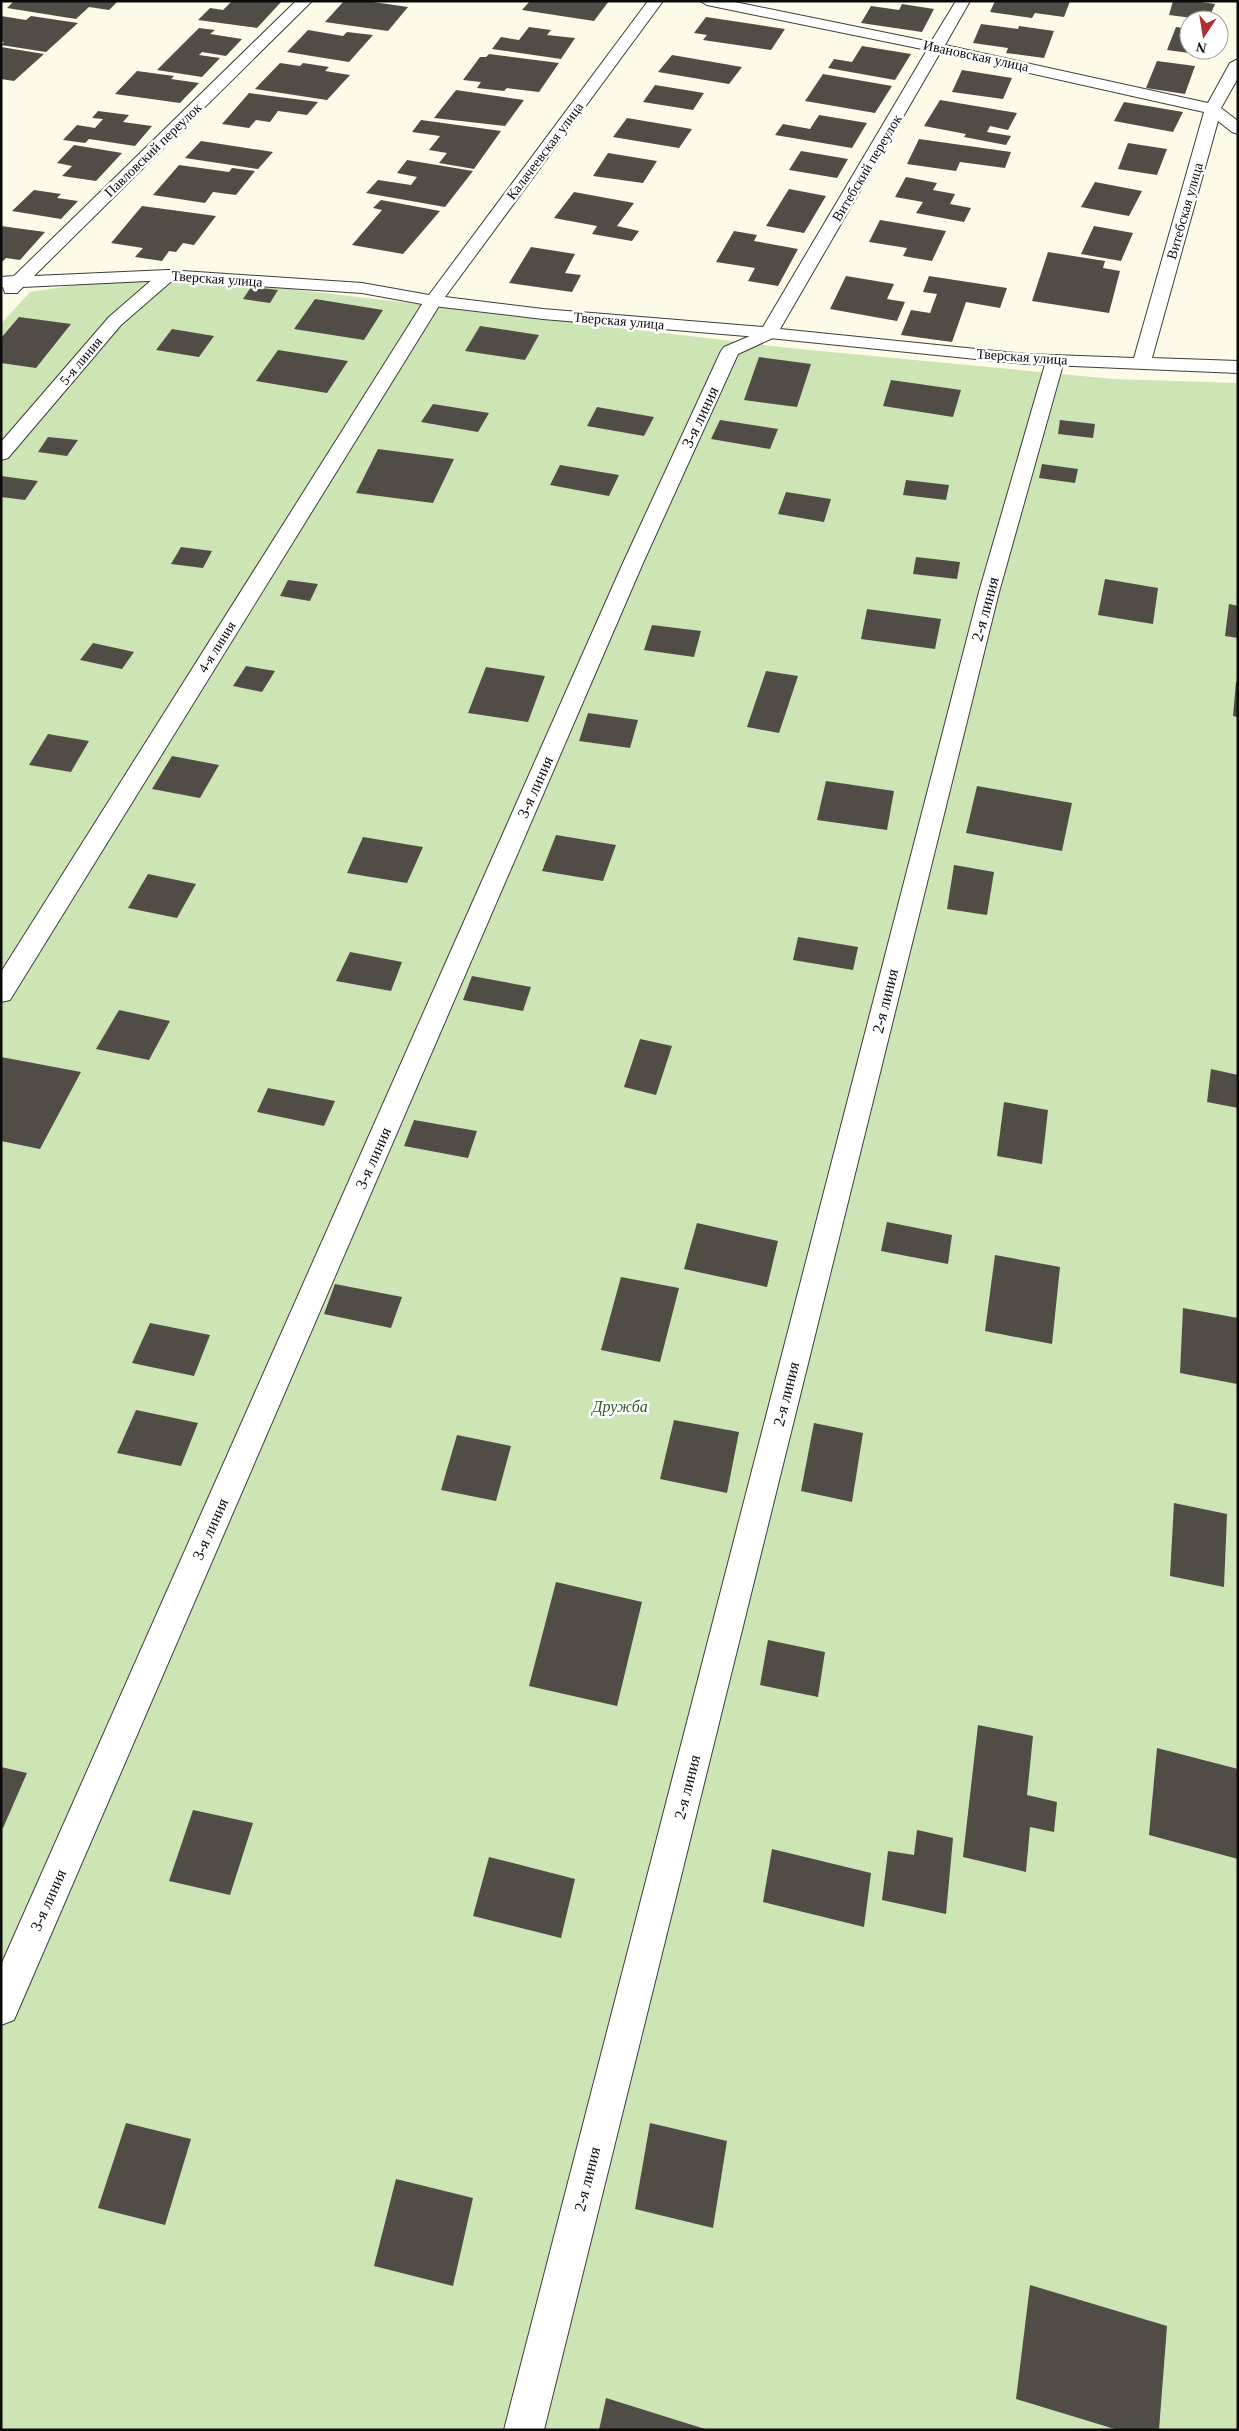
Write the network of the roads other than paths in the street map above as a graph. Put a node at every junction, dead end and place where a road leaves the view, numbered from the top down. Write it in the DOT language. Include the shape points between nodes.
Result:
graph roads {
  1 [pos="305,1"];
  2 [pos="656,1"];
  3 [pos="707,1"];
  4 [pos="963,1"];
  5 [pos="938,48"];
  6 [pos="1238,63"];
  7 [pos="1213,110"];
  8 [pos="1238,129"];
  9 [pos="168,275"];
  10 [pos="10,282"];
  11 [pos="1,299"];
  12 [pos="434,301"];
  13 [pos="769,333"];
  14 [pos="1055,360"];
  15 [pos="1142,362"];
  16 [pos="1238,367"];
  17 [pos="1,454"];
  18 [pos="1,993"];
  19 [pos="1,2007"];
  20 [pos="524,2430"];
  1 -- 10 [label="street, Павловский переулок"];
  2 -- 12 [label="street, Калачеевская улица"];
  3 -- 5 [label="street, Ивановская улица"];
  4 -- 5 [label="street, Витебский переулок"];
  5 -- 7 [label="street, Ивановская улица"];
  5 -- 13 [label="street, Витебский переулок"];
  6 -- 7 [label="street, Витебская улица"];
  7 -- 8 [label="street, Ивановская улица"];
  7 -- 15 [label="street, Витебская улица"];
  9 -- 10 [label="street, Тверская улица"];
  9 -- 12 [label="street, Тверская улица" via="362,288"];
  9 -- 17 [label="street, 5-я линия" via="115,321"];
  10 -- 11 [label="street, Павловский переулок"];
  12 -- 13 [label="street, Тверская улица" via="543,314"];
  12 -- 18 [label="street, 4-я линия"];
  13 -- 14 [label="street, Тверская улица"];
  13 -- 19 [label="street, 3-я линия" via="730,351 633,563"];
  14 -- 15 [label="street, Тверская улица"];
  14 -- 20 [label="street, 2-я линия" via="988,592"];
  15 -- 16 [label="street, Тверская улица"];
}
